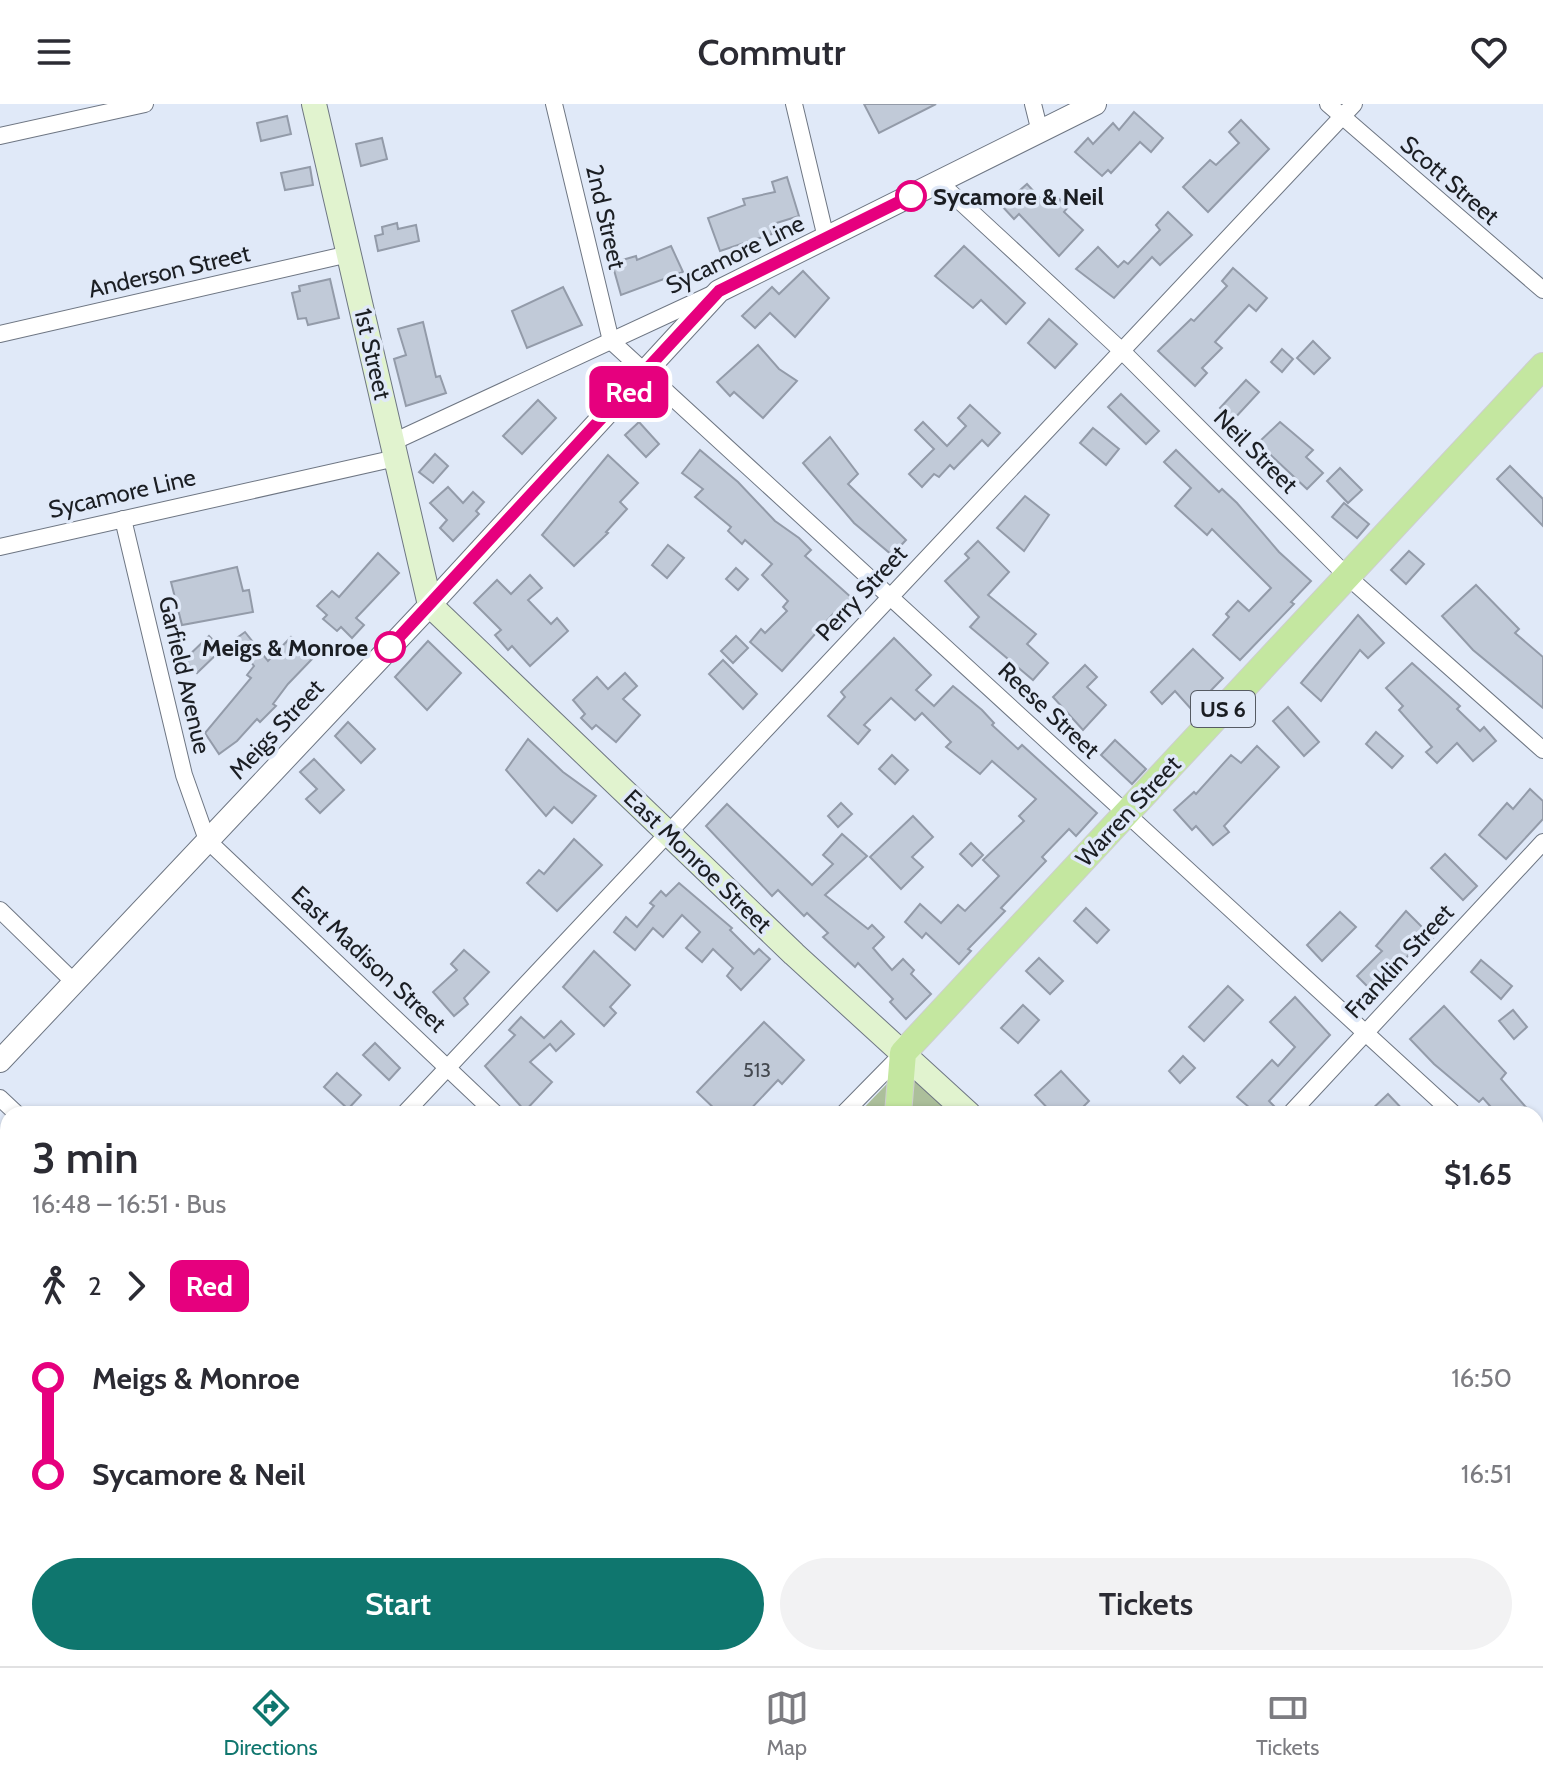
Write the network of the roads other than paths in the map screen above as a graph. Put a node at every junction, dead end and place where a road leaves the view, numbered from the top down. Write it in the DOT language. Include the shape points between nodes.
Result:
graph roads {
  1 [pos="145,104"];
  2 [pos="314,104"];
  3 [pos="554,104"];
  4 [pos="794,104"];
  5 [pos="1033,104"];
  6 [pos="1095,104"];
  7 [pos="1328,104"];
  8 [pos="1354,104"];
  9 [pos="1341,118"];
  10 [pos="1040,132"];
  11 [pos="0,136"];
  12 [pos="939,182"];
  13 [pos="826,238"];
  14 [pos="349,254"];
  15 [pos="1543,290"];
  16 [pos="719,291"];
  17 [pos="0,334"];
  18 [pos="611,341"];
  19 [pos="1122,351"];
  20 [pos="1543,366"];
  21 [pos="647,373"];
  22 [pos="395,450"];
  23 [pos="123,519"];
  24 [pos="0,547"];
  25 [pos="1347,576"];
  26 [pos="890,597"];
  27 [pos="430,605"];
  28 [pos="1543,750"];
  29 [pos="1126,813"];
  30 [pos="668,832"];
  31 [pos="207,840"];
  32 [pos="1543,842"];
  33 [pos="0,910"];
  34 [pos="74,982"];
  35 [pos="1365,1032"];
  36 [pos="903,1053"];
  37 [pos="0,1061"];
  38 [pos="448,1067"];
  39 [pos="411,1106"];
  40 [pos="488,1106"];
  41 [pos="851,1106"];
  42 [pos="899,1106"];
  43 [pos="960,1106"];
  44 [pos="1297,1106"];
  45 [pos="1445,1106"];
  1 -- 11 [label="street"];
  2 -- 14 [label="main road, 1st Street"];
  3 -- 18 [label="street, 2nd Street"];
  4 -- 13 [label="street"];
  5 -- 10 [label="street"];
  6 -- 10 [label="street, Sycamore Line"];
  7 -- 9 [label="street, Scott Street"];
  8 -- 9 [label="street, Perry Street"];
  9 -- 15 [label="street, Scott Street"];
  9 -- 19 [label="street, Perry Street"];
  10 -- 12 [label="street, Sycamore Line"];
  12 -- 13 [label="street, Sycamore Line"];
  12 -- 19 [label="street, Neil Street"];
  13 -- 16 [label="street, Sycamore Line"];
  14 -- 17 [label="street, Anderson Street"];
  14 -- 22 [label="main road, 1st Street"];
  16 -- 18 [label="street, Sycamore Line"];
  16 -- 21 [label="street, Meigs Street"];
  18 -- 21 [label="street, Reese Street"];
  18 -- 22 [label="street, Sycamore Line"];
  19 -- 25 [label="street, Neil Street"];
  19 -- 26 [label="street, Perry Street"];
  20 -- 25 [label="main road, Warren Street / US 6"];
  21 -- 26 [label="street, Reese Street"];
  21 -- 27 [label="street, Meigs Street"];
  22 -- 23 [label="street, Sycamore Line"];
  22 -- 27 [label="main road, 1st Street"];
  23 -- 24 [label="street, Sycamore Line"];
  23 -- 31 [label="street, Garfield Avenue" via="184,775"];
  25 -- 28 [label="street, Neil Street"];
  25 -- 29 [label="main road, Warren Street / US 6"];
  26 -- 29 [label="street, Reese Street"];
  26 -- 30 [label="street, Perry Street"];
  27 -- 30 [label="main road, East Monroe Street"];
  27 -- 31 [label="street, Meigs Street"];
  29 -- 35 [label="street, Reese Street"];
  29 -- 36 [label="main road, Warren Street / US 6"];
  30 -- 36 [label="main road, East Monroe Street"];
  30 -- 38 [label="street, Perry Street"];
  31 -- 34 [label="street, Meigs Street"];
  31 -- 38 [label="street, East Madison Street"];
  32 -- 35 [label="street, Franklin Street"];
  33 -- 34 [label="street"];
  34 -- 37 [label="street, Meigs Street"];
  35 -- 44 [label="street, Franklin Street"];
  35 -- 45 [label="street, Reese Street"];
  36 -- 41 [label="street, Warren Street"];
  36 -- 42 [label="main road"];
  36 -- 43 [label="main road, East Monroe Street"];
  38 -- 39 [label="street, Perry Street"];
  38 -- 40 [label="street, East Madison Street"];
}
